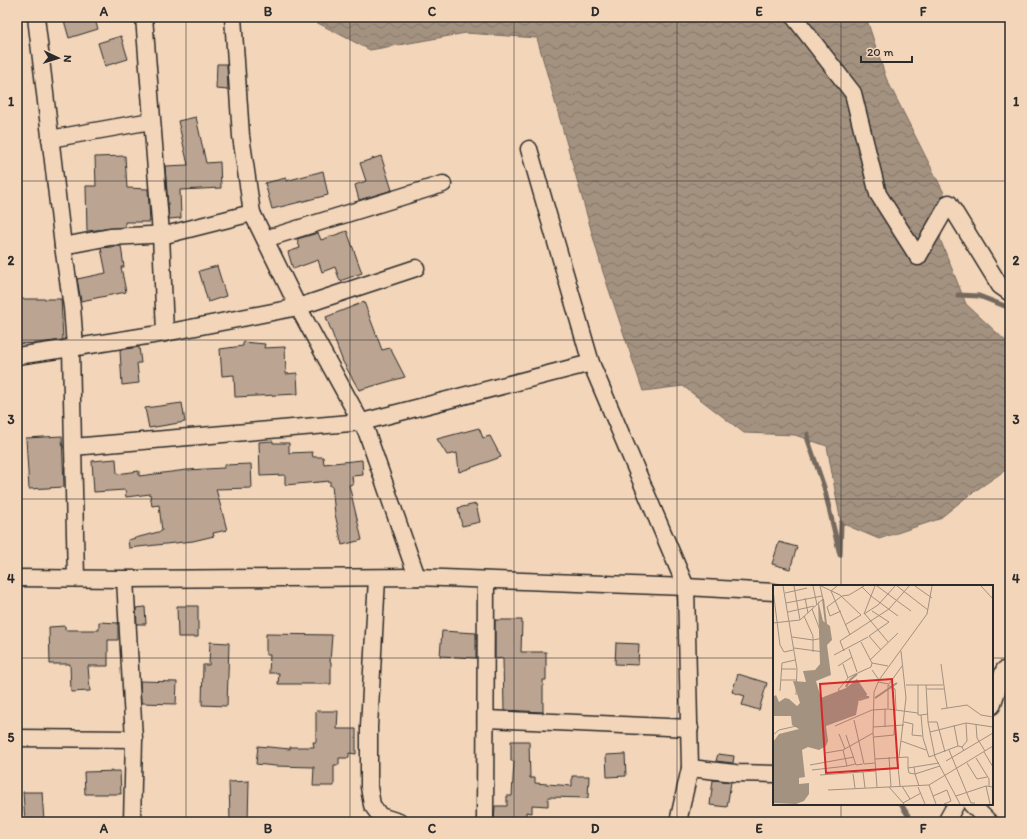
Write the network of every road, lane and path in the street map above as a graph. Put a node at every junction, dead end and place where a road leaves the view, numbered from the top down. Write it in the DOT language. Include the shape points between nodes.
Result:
graph roads {
  1 [pos="36,17"];
  2 [pos="144,17"];
  3 [pos="233,17"];
  4 [pos="794,17"];
  5 [pos="151,121"];
  6 [pos="50,139"];
  7 [pos="528,149"];
  8 [pos="443,184"];
  9 [pos="252,213"];
  10 [pos="161,234"];
  11 [pos="265,239"];
  12 [pos="62,246"];
  13 [pos="416,268"];
  14 [pos="1010,293"];
  15 [pos="298,307"];
  16 [pos="165,333"];
  17 [pos="73,348"];
  18 [pos="17,356"];
  19 [pos="591,363"];
  20 [pos="362,422"];
  21 [pos="73,446"];
  22 [pos="417,577"];
  23 [pos="17,578"];
  24 [pos="76,578"];
  25 [pos="377,578"];
  26 [pos="125,579"];
  27 [pos="486,580"];
  28 [pos="686,587"];
  29 [pos="773,592"];
  30 [pos="1002,669"];
  31 [pos="993,702"];
  32 [pos="486,720"];
  33 [pos="690,728"];
  34 [pos="17,738"];
  35 [pos="134,739"];
  36 [pos="690,768"];
  37 [pos="773,774"];
  38 [pos="955,805"];
  39 [pos="971,805"];
  40 [pos="132,822"];
  41 [pos="400,822"];
  42 [pos="485,822"];
  43 [pos="678,822"];
  44 [pos="946,822"];
  45 [pos="989,822"];
  1 -- 6 [label="street"];
  2 -- 5 [label="street"];
  3 -- 9 [label="street" via="241,136"];
  4 -- 14 [label="street" via="853,93 878,194 918,257 949,203 1000,286"];
  5 -- 6 [label="street"];
  5 -- 10 [label="street"];
  6 -- 12 [label="street"];
  7 -- 19 [label="street"];
  8 -- 11 [label="street"];
  9 -- 10 [label="street" via="170,234"];
  9 -- 11 [label="street"];
  10 -- 12 [label="street" via="110,237"];
  10 -- 16 [label="street"];
  11 -- 15 [label="street"];
  12 -- 17 [label="street" via="72,307"];
  13 -- 15 [label="street"];
  15 -- 16 [label="street"];
  15 -- 20 [label="street"];
  16 -- 17 [label="street"];
  17 -- 18 [label="street"];
  17 -- 21 [label="street"];
  19 -- 20 [label="street"];
  19 -- 28 [label="street"];
  20 -- 21 [label="street"];
  20 -- 22 [label="street"];
  21 -- 24 [label="street"];
  22 -- 25 [label="street"];
  22 -- 27 [label="street"];
  23 -- 24 [label="street"];
  24 -- 26 [label="street"];
  25 -- 26 [label="street"];
  25 -- 41 [label="street" via="369,727 369,787 372,805 380,816"];
  26 -- 35 [label="street"];
  27 -- 28 [label="street"];
  27 -- 32 [label="street"];
  28 -- 29 [label="street"];
  28 -- 33 [label="street"];
  30 -- 31 [label="street"];
  32 -- 33 [label="street"];
  32 -- 42 [label="street"];
  33 -- 36 [label="street"];
  34 -- 35 [label="street"];
  35 -- 40 [label="street"];
  36 -- 37 [label="street"];
  36 -- 43 [label="street"];
  38 -- 44 [label="street"];
  39 -- 45 [label="street"];
}
